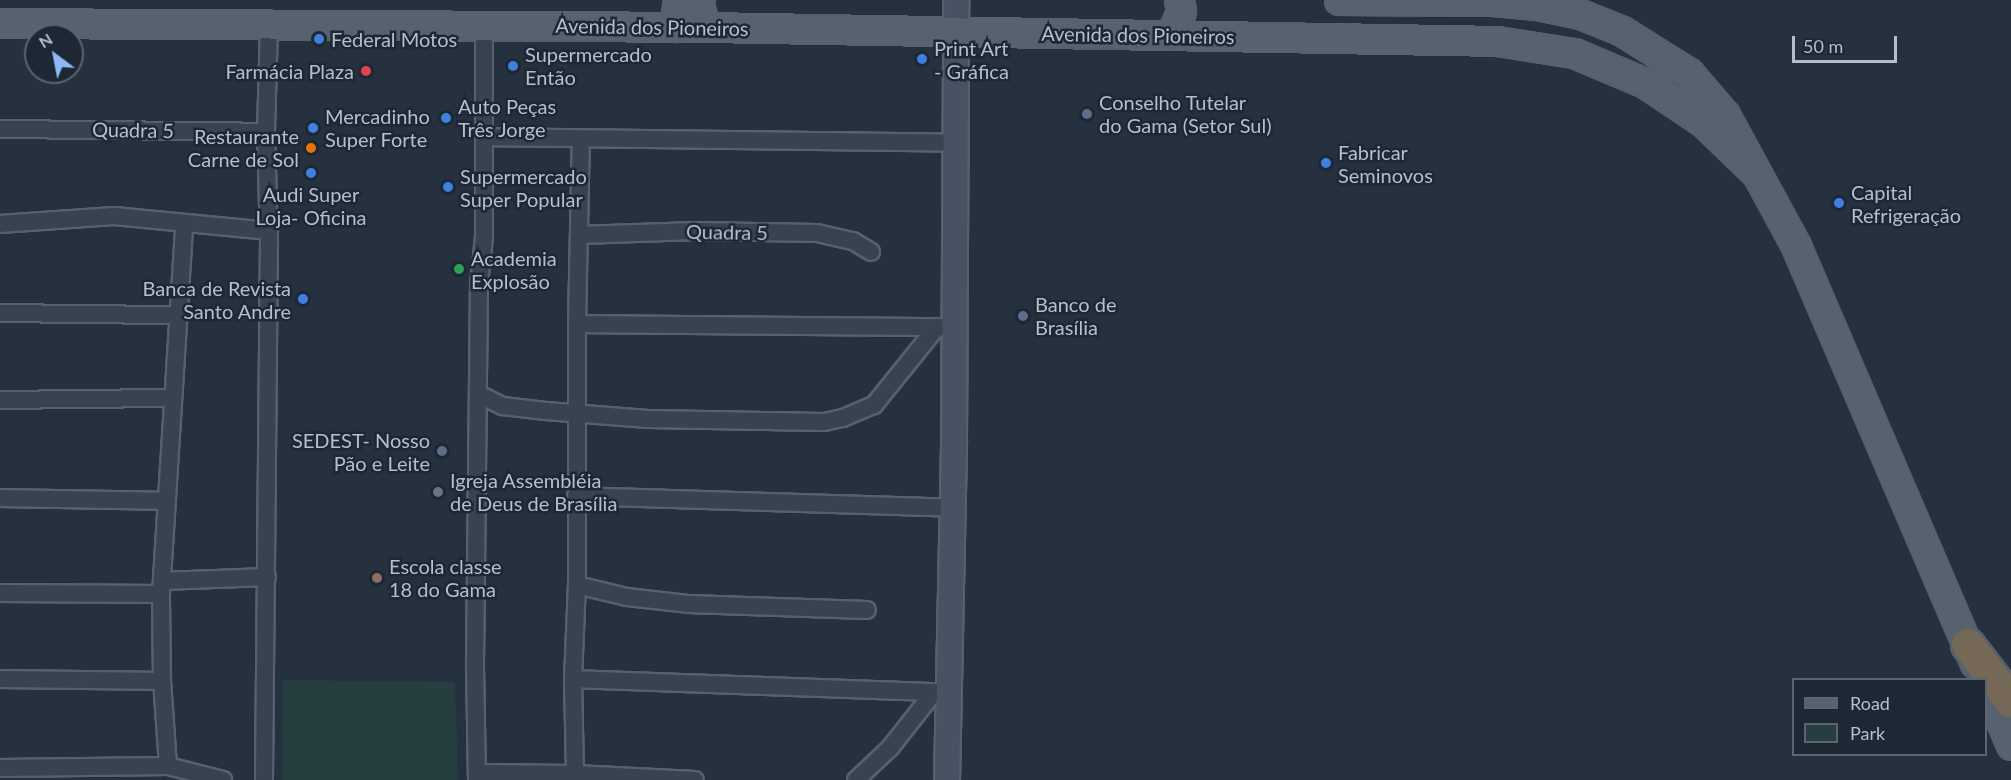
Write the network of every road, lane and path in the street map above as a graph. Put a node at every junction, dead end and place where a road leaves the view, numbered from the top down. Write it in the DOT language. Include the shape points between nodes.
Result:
graph roads {
  1 [pos="170,0"];
  2 [pos="678,0"];
  3 [pos="700,0"];
  4 [pos="956,0"];
  5 [pos="1179,0"];
  6 [pos="1340,0"];
  7 [pos="1376,0"];
  8 [pos="1580,14"];
  9 [pos="0,22"];
  10 [pos="152,23"];
  11 [pos="269,25"];
  12 [pos="484,25"];
  13 [pos="674,27"];
  14 [pos="706,27"];
  15 [pos="957,33"];
  16 [pos="1171,35"];
  17 [pos="1574,54"];
  18 [pos="0,129"];
  19 [pos="266,132"];
  20 [pos="485,137"];
  21 [pos="581,140"];
  22 [pos="956,143"];
  23 [pos="1754,171"];
  24 [pos="0,224"];
  25 [pos="184,224"];
  26 [pos="269,231"];
  27 [pos="579,235"];
  28 [pos="871,252"];
  29 [pos="0,313"];
  30 [pos="176,315"];
  31 [pos="577,324"];
  32 [pos="946,327"];
  33 [pos="478,394"];
  34 [pos="173,398"];
  35 [pos="0,400"];
  36 [pos="577,412"];
  37 [pos="576,496"];
  38 [pos="0,498"];
  39 [pos="166,501"];
  40 [pos="953,508"];
  41 [pos="267,577"];
  42 [pos="577,585"];
  43 [pos="161,587"];
  44 [pos="0,593"];
  45 [pos="867,610"];
  46 [pos="1968,645"];
  47 [pos="1982,678"];
  48 [pos="0,679"];
  49 [pos="573,679"];
  50 [pos="162,681"];
  51 [pos="1987,688"];
  52 [pos="942,693"];
  53 [pos="2011,701"];
  54 [pos="2011,745"];
  55 [pos="168,766"];
  56 [pos="0,768"];
  57 [pos="574,774"];
  58 [pos="477,776"];
  59 [pos="223,780"];
  60 [pos="264,780"];
  61 [pos="695,780"];
  62 [pos="856,780"];
  63 [pos="947,780"];
  1 -- 10 [label="main road" via="166,16"];
  2 -- 13 [label="main road"];
  3 -- 14 [label="main road"];
  4 -- 15 [label="street"];
  5 -- 16 [label="main road" via="1180,11"];
  6 -- 7 [label="main road"];
  7 -- 8 [label="main road" via="1492,1"];
  8 -- 17 [label="main road" via="1583,33"];
  8 -- 23 [label="main road" via="1622,31 1689,73 1725,115"];
  9 -- 10 [label="main road, Avenida dos Pioneiros"];
  10 -- 11 [label="main road, Avenida dos Pioneiros"];
  11 -- 12 [label="main road, Avenida dos Pioneiros"];
  11 -- 19 [label="street"];
  12 -- 13 [label="main road, Avenida dos Pioneiros"];
  12 -- 20 [label="street"];
  13 -- 14 [label="main road, Avenida dos Pioneiros"];
  14 -- 15 [label="main road, Avenida dos Pioneiros"];
  15 -- 16 [label="main road, Avenida dos Pioneiros"];
  15 -- 22 [label="street"];
  16 -- 17 [label="main road, Avenida dos Pioneiros" via="1497,41"];
  17 -- 23 [label="main road, Avenida dos Pioneiros" via="1646,83 1703,122"];
  18 -- 19 [label="street, Quadra 5"];
  19 -- 26 [label="street"];
  20 -- 21 [label="street"];
  20 -- 33 [label="street"];
  21 -- 22 [label="street"];
  21 -- 27 [label="street"];
  22 -- 32 [label="street"];
  23 -- 46 [label="main road" via="1796,246"];
  24 -- 25 [label="street" via="114,216"];
  25 -- 26 [label="street"];
  25 -- 30 [label="street"];
  26 -- 41 [label="street"];
  27 -- 28 [label="street, Quadra 5" via="696,231 817,233 853,241"];
  27 -- 31 [label="street"];
  29 -- 30 [label="street"];
  30 -- 34 [label="street"];
  31 -- 32 [label="street"];
  31 -- 36 [label="street"];
  32 -- 36 [label="street" via="874,405 843,418 824,422 700,420"];
  32 -- 40 [label="street"];
  33 -- 36 [label="street" via="504,406"];
  33 -- 58 [label="street"];
  34 -- 35 [label="street"];
  34 -- 39 [label="street"];
  36 -- 37 [label="street"];
  37 -- 40 [label="street"];
  37 -- 42 [label="street"];
  38 -- 39 [label="street"];
  39 -- 43 [label="street"];
  40 -- 52 [label="street"];
  41 -- 43 [label="street"];
  41 -- 60 [label="street"];
  42 -- 45 [label="street" via="627,597 688,604"];
  42 -- 49 [label="street"];
  43 -- 44 [label="street"];
  43 -- 50 [label="street"];
  46 -- 47 [label="main road"];
  46 -- 53 [label="highway"];
  48 -- 50 [label="street"];
  49 -- 52 [label="street"];
  49 -- 57 [label="street"];
  50 -- 55 [label="street"];
  51 -- 54 [label="main road"];
  52 -- 62 [label="street"];
  52 -- 63 [label="street"];
  55 -- 56 [label="street"];
  55 -- 59 [label="street"];
  57 -- 58 [label="street"];
  57 -- 61 [label="street"];
}
